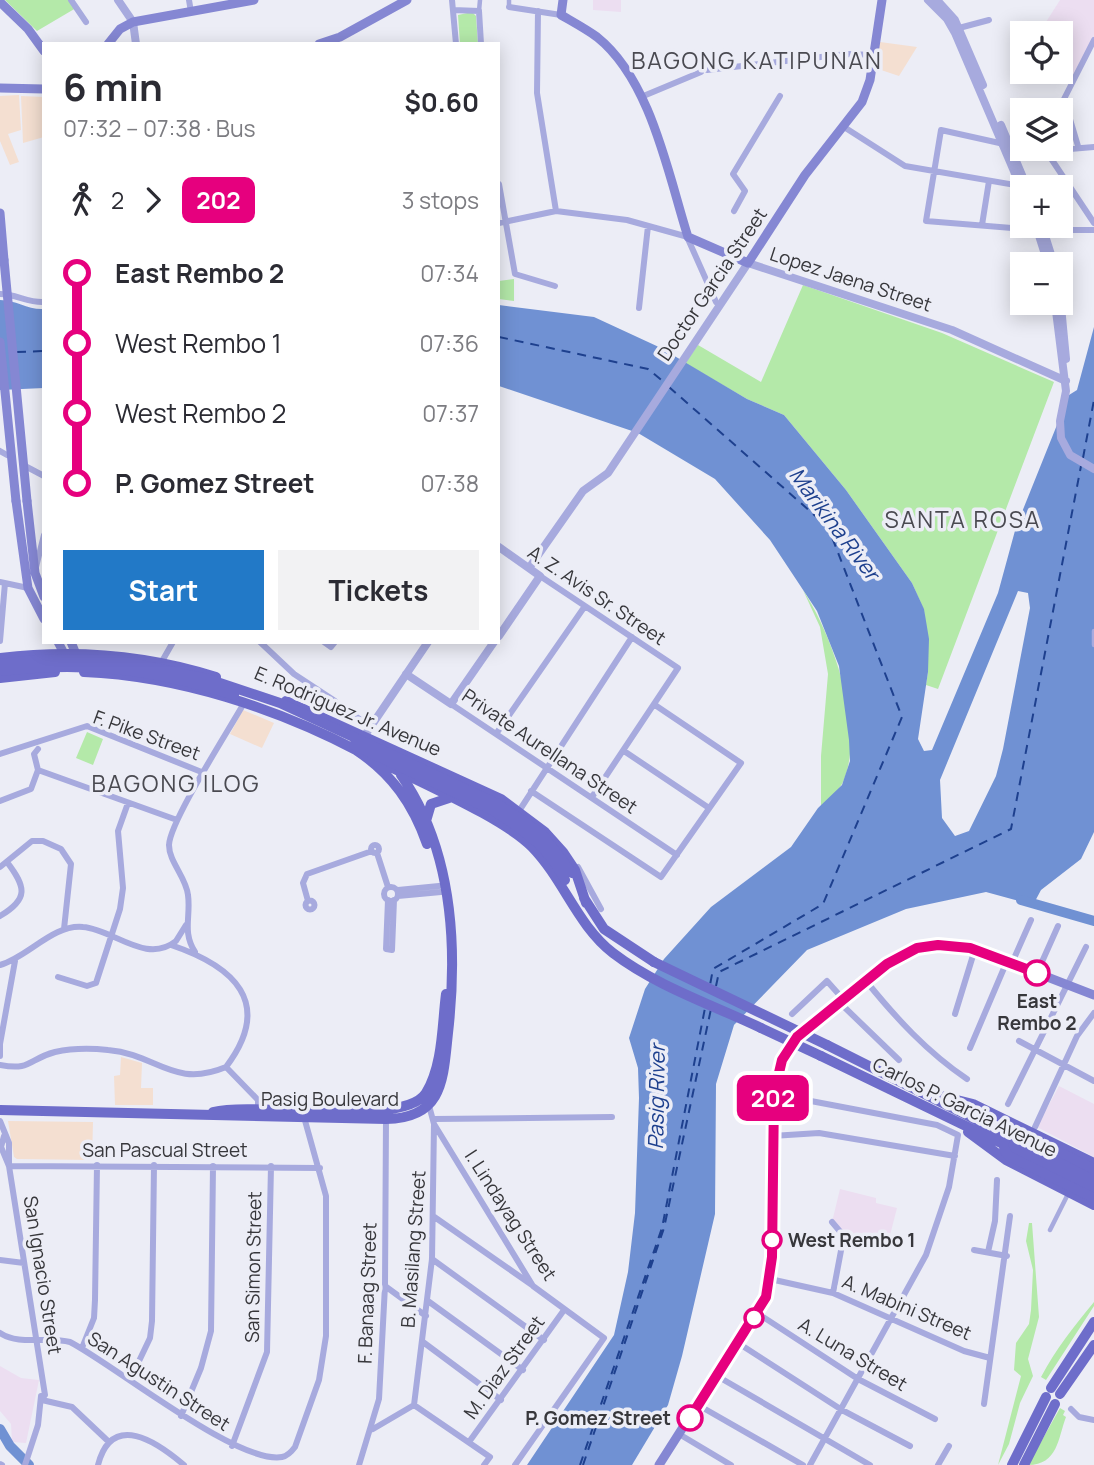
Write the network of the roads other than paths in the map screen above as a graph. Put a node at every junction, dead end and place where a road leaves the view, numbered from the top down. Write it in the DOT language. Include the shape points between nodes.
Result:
graph roads {
  1 [pos="72,0"];
  2 [pos="118,0"];
  3 [pos="189,0"];
  4 [pos="254,0"];
  5 [pos="407,0"];
  6 [pos="452,0"];
  7 [pos="480,0"];
  8 [pos="563,0"];
  9 [pos="882,0"];
  10 [pos="928,0"];
  11 [pos="937,0"];
  12 [pos="0,2"];
  13 [pos="509,4"];
  14 [pos="453,10"];
  15 [pos="538,10"];
  16 [pos="479,11"];
  17 [pos="191,12"];
  18 [pos="561,15"];
  19 [pos="989,20"];
  20 [pos="86,22"];
  21 [pos="133,22"];
  22 [pos="959,27"];
  23 [pos="1094,40"];
  24 [pos="110,42"];
  25 [pos="136,42"];
  26 [pos="325,42"];
  27 [pos="456,42"];
  28 [pos="481,42"];
  29 [pos="42,48"];
  30 [pos="874,55"];
  31 [pos="0,88"];
  32 [pos="42,89"];
  33 [pos="780,96"];
  34 [pos="641,97"];
  35 [pos="844,127"];
  36 [pos="1007,146"];
  37 [pos="1010,146"];
  38 [pos="1078,146"];
  39 [pos="1073,147"];
  40 [pos="1094,148"];
  41 [pos="1053,161"];
  42 [pos="932,173"];
  43 [pos="1019,175"];
  44 [pos="989,181"];
  45 [pos="1010,185"];
  46 [pos="500,194"];
  47 [pos="1074,194"];
  48 [pos="556,211"];
  49 [pos="734,211"];
  50 [pos="0,213"];
  51 [pos="503,222"];
  52 [pos="1094,223"];
  53 [pos="982,225"];
  54 [pos="648,226"];
  55 [pos="1010,226"];
  56 [pos="1073,229"];
  57 [pos="1094,230"];
  58 [pos="688,238"];
  59 [pos="756,251"];
  60 [pos="734,257"];
  61 [pos="748,263"];
  62 [pos="555,286"];
  63 [pos="0,294"];
  64 [pos="42,302"];
  65 [pos="716,302"];
  66 [pos="639,308"];
  67 [pos="1056,315"];
  68 [pos="1063,315"];
  69 [pos="0,342"];
  70 [pos="1064,381"];
  71 [pos="27,467"];
  72 [pos="1094,470"];
  73 [pos="42,476"];
  74 [pos="42,543"];
  75 [pos="500,548"];
  76 [pos="529,568"];
  77 [pos="35,573"];
  78 [pos="540,576"];
  79 [pos="3,582"];
  80 [pos="28,588"];
  81 [pos="42,590"];
  82 [pos="585,606"];
  83 [pos="42,615"];
  84 [pos="1094,631"];
  85 [pos="500,635"];
  86 [pos="632,637"];
  87 [pos="0,641"];
  88 [pos="172,644"];
  89 [pos="262,644"];
  90 [pos="427,644"];
  91 [pos="493,644"];
  92 [pos="1094,645"];
  93 [pos="73,647"];
  94 [pos="0,658"];
  95 [pos="162,663"];
  96 [pos="0,664"];
  97 [pos="193,670"];
  98 [pos="0,671"];
  99 [pos="74,671"];
  100 [pos="406,674"];
  101 [pos="0,678"];
  102 [pos="187,687"];
  103 [pos="335,701"];
  104 [pos="244,704"];
  105 [pos="451,704"];
  106 [pos="655,705"];
  107 [pos="368,731"];
  108 [pos="496,734"];
  109 [pos="356,749"];
  110 [pos="37,750"];
  111 [pos="624,751"];
  112 [pos="0,754"];
  113 [pos="546,767"];
  114 [pos="38,769"];
  115 [pos="398,771"];
  116 [pos="204,773"];
  117 [pos="452,774"];
  118 [pos="531,791"];
  119 [pos="592,797"];
  120 [pos="454,800"];
  121 [pos="0,801"];
  122 [pos="128,803"];
  123 [pos="521,808"];
  124 [pos="709,808"];
  125 [pos="177,820"];
  126 [pos="426,821"];
  127 [pos="677,855"];
  128 [pos="7,862"];
  129 [pos="0,867"];
  130 [pos="388,887"];
  131 [pos="440,889"];
  132 [pos="394,897"];
  133 [pos="308,901"];
  134 [pos="586,902"];
  135 [pos="576,909"];
  136 [pos="601,909"];
  137 [pos="0,916"];
  138 [pos="1031,920"];
  139 [pos="186,925"];
  140 [pos="1058,926"];
  141 [pos="64,929"];
  142 [pos="112,937"];
  143 [pos="171,945"];
  144 [pos="1086,947"];
  145 [pos="975,949"];
  146 [pos="196,953"];
  147 [pos="15,961"];
  148 [pos="1010,962"];
  149 [pos="0,965"];
  150 [pos="1037,973"];
  151 [pos="58,976"];
  152 [pos="866,981"];
  153 [pos="1066,985"];
  154 [pos="1094,995"];
  155 [pos="841,1000"];
  156 [pos="1094,1013"];
  157 [pos="792,1014"];
  158 [pos="955,1014"];
  159 [pos="1020,1041"];
  160 [pos="0,1044"];
  161 [pos="970,1048"];
  162 [pos="1033,1049"];
  163 [pos="0,1056"];
  164 [pos="899,1060"];
  165 [pos="0,1065"];
  166 [pos="1064,1065"];
  167 [pos="226,1067"];
  168 [pos="1094,1069"];
  169 [pos="967,1079"];
  170 [pos="1091,1079"];
  171 [pos="774,1094"];
  172 [pos="929,1094"];
  173 [pos="426,1101"];
  174 [pos="1007,1104"];
  175 [pos="258,1109"];
  176 [pos="0,1110"];
  177 [pos="209,1113"];
  178 [pos="944,1116"];
  179 [pos="304,1117"];
  180 [pos="612,1117"];
  181 [pos="386,1119"];
  182 [pos="0,1121"];
  183 [pos="434,1121"];
  184 [pos="1035,1127"];
  185 [pos="772,1136"];
  186 [pos="955,1156"];
  187 [pos="1094,1163"];
  188 [pos="97,1165"];
  189 [pos="155,1165"];
  190 [pos="9,1166"];
  191 [pos="213,1166"];
  192 [pos="271,1166"];
  193 [pos="320,1168"];
  194 [pos="1094,1169"];
  195 [pos="1094,1179"];
  196 [pos="997,1180"];
  197 [pos="1094,1188"];
  198 [pos="1069,1193"];
  199 [pos="1094,1198"];
  200 [pos="1094,1205"];
  201 [pos="433,1216"];
  202 [pos="1010,1216"];
  203 [pos="831,1222"];
  204 [pos="1050,1230"];
  205 [pos="974,1250"];
  206 [pos="988,1252"];
  207 [pos="1007,1255"];
  208 [pos="432,1259"];
  209 [pos="0,1260"];
  210 [pos="24,1263"];
  211 [pos="770,1279"];
  212 [pos="385,1286"];
  213 [pos="533,1286"];
  214 [pos="833,1293"];
  215 [pos="428,1301"];
  216 [pos="564,1310"];
  217 [pos="757,1313"];
  218 [pos="426,1317"];
  219 [pos="890,1318"];
  220 [pos="1094,1322"];
  221 [pos="0,1333"];
  222 [pos="38,1338"];
  223 [pos="544,1340"];
  224 [pos="423,1342"];
  225 [pos="738,1343"];
  226 [pos="1094,1345"];
  227 [pos="82,1348"];
  228 [pos="990,1358"];
  229 [pos="523,1370"];
  230 [pos="718,1376"];
  231 [pos="858,1379"];
  232 [pos="130,1380"];
  233 [pos="1053,1396"];
  234 [pos="42,1399"];
  235 [pos="501,1400"];
  236 [pos="985,1404"];
  237 [pos="414,1405"];
  238 [pos="698,1405"];
  239 [pos="1071,1409"];
  240 [pos="842,1410"];
  241 [pos="181,1416"];
  242 [pos="935,1419"];
  243 [pos="1094,1420"];
  244 [pos="372,1429"];
  245 [pos="679,1434"];
  246 [pos="825,1440"];
  247 [pos="109,1442"];
  248 [pos="469,1442"];
  249 [pos="232,1446"];
  250 [pos="911,1446"];
  251 [pos="949,1446"];
  252 [pos="25,1465"];
  253 [pos="98,1465"];
  254 [pos="184,1465"];
  255 [pos="359,1465"];
  256 [pos="484,1465"];
  257 [pos="515,1465"];
  258 [pos="659,1465"];
  259 [pos="731,1465"];
  260 [pos="803,1465"];
  261 [pos="810,1465"];
  262 [pos="870,1465"];
  263 [pos="939,1465"];
  264 [pos="1012,1465"];
  265 [pos="1024,1465"];
  1 -- 20 [label="street"];
  2 -- 21 [label="street"];
  3 -- 17 [label="street"];
  4 -- 17 [label="main road"];
  5 -- 26 [label="main road"];
  6 -- 14 [label="street"];
  7 -- 16 [label="street"];
  8 -- 18 [label="main road"];
  9 -- 30 [label="main road, Doctor Garcia Street"];
  10 -- 36 [label="street" via="955,33"];
  11 -- 22 [label="street"];
  12 -- 29 [label="main road"];
  13 -- 15 [label="street"];
  14 -- 16 [label="street"];
  14 -- 27 [label="street"];
  15 -- 18 [label="street"];
  15 -- 48 [label="street" via="537,93"];
  16 -- 28 [label="street"];
  17 -- 21 [label="main road"];
  18 -- 34 [label="main road" via="612,51"];
  19 -- 22 [label="street"];
  21 -- 24 [label="main road"];
  21 -- 25 [label="street"];
  22 -- 36 [label="street"];
  23 -- 38 [label="street" via="1064,99"];
  30 -- 34 [label="street" via="847,54 704,71"];
  30 -- 35 [label="main road, Doctor Garcia Street" via="862,102"];
  31 -- 32 [label="main road"];
  33 -- 49 [label="street" via="733,174 746,191"];
  34 -- 58 [label="main road"];
  35 -- 42 [label="street" via="905,166"];
  35 -- 59 [label="main road, Doctor Garcia Street" via="805,175"];
  36 -- 37 [label="street"];
  36 -- 42 [label="street" via="941,130"];
  36 -- 43 [label="street"];
  38 -- 39 [label="street"];
  38 -- 40 [label="street"];
  41 -- 47 [label="street"];
  42 -- 44 [label="street"];
  42 -- 53 [label="street" via="926,221"];
  44 -- 45 [label="street"];
  44 -- 53 [label="street"];
  46 -- 51 [label="street"];
  47 -- 52 [label="street"];
  48 -- 51 [label="street, Lopez Jaena Street"];
  48 -- 54 [label="street, Lopez Jaena Street"];
  50 -- 77 [label="main road, bridge"];
  51 -- 62 [label="street" via="515,274"];
  53 -- 55 [label="street"];
  54 -- 58 [label="street, Lopez Jaena Street"];
  54 -- 66 [label="street"];
  56 -- 57 [label="street"];
  58 -- 60 [label="main road, Lopez Jaena Street"];
  58 -- 65 [label="street"];
  59 -- 60 [label="main road"];
  59 -- 61 [label="main road, Doctor Garcia Street"];
  60 -- 61 [label="main road, Lopez Jaena Street"];
  61 -- 70 [label="street, Lopez Jaena Street" via="952,330"];
  61 -- 76 [label="street, Doctor Garcia Street" via="608,473 583,491"];
  63 -- 64 [label="street"];
  67 -- 70 [label="street"];
  68 -- 70 [label="street"];
  69 -- 80 [label="main road, bridge"];
  70 -- 72 [label="street" via="1061,438 1070,454"];
  71 -- 73 [label="street"];
  74 -- 77 [label="street"];
  75 -- 76 [label="street, A. Z. Avis Sr. Street"];
  76 -- 78 [label="street, A. Z. Avis Sr. Street"];
  77 -- 81 [label="main road"];
  78 -- 82 [label="street, A. Z. Avis Sr. Street"];
  78 -- 85 [label="street"];
  79 -- 80 [label="street"];
  79 -- 87 [label="street"];
  80 -- 83 [label="main road"];
  82 -- 86 [label="street, A. Z. Avis Sr. Street"];
  82 -- 108 [label="street"];
  84 -- 92 [label="street"];
  86 -- 106 [label="street, A. Z. Avis Sr. Street" via="678,668"];
  86 -- 113 [label="street"];
  88 -- 95 [label="street"];
  89 -- 103 [label="street" via="294,674"];
  90 -- 100 [label="street"];
  91 -- 105 [label="street"];
  93 -- 94 [label="main road, E. Rodriguez Jr. Avenue"];
  93 -- 95 [label="main road, E. Rodriguez Jr. Avenue"];
  93 -- 99 [label="main road"];
  95 -- 97 [label="main road, E. Rodriguez Jr. Avenue"];
  96 -- 134 [label="main road, bridge" via="116,660 208,679 280,703 520,817 559,855"];
  97 -- 102 [label="main road"];
  97 -- 107 [label="main road, E. Rodriguez Jr. Avenue"];
  98 -- 135 [label="main road, bridge" via="58,665 116,668 206,686 278,709 515,824 554,859"];
  99 -- 101 [label="main road, E. Rodriguez Jr. Avenue"];
  99 -- 102 [label="main road, E. Rodriguez Jr. Avenue"];
  100 -- 105 [label="street, Private Aurellana Street"];
  100 -- 107 [label="street"];
  102 -- 104 [label="main road, E. Rodriguez Jr. Avenue"];
  103 -- 107 [label="street"];
  104 -- 109 [label="main road, E. Rodriguez Jr. Avenue"];
  104 -- 116 [label="street"];
  105 -- 108 [label="street, Private Aurellana Street"];
  106 -- 111 [label="street"];
  106 -- 124 [label="street" via="741,763"];
  107 -- 109 [label="street"];
  107 -- 115 [label="main road"];
  107 -- 117 [label="main road, E. Rodriguez Jr. Avenue"];
  108 -- 113 [label="street, Private Aurellana Street"];
  109 -- 115 [label="main road, E. Rodriguez Jr. Avenue"];
  109 -- 131 [label="main road, Pasig Boulevard" via="382,768 402,792 424,834"];
  110 -- 114 [label="street"];
  111 -- 119 [label="street"];
  111 -- 124 [label="street"];
  112 -- 116 [label="street, F. Pike Street" via="87,726"];
  113 -- 118 [label="street"];
  113 -- 119 [label="street, Private Aurellana Street"];
  114 -- 121 [label="street" via="31,789"];
  114 -- 122 [label="street"];
  115 -- 120 [label="main road, E. Rodriguez Jr. Avenue"];
  115 -- 126 [label="main road"];
  116 -- 125 [label="street"];
  117 -- 123 [label="street"];
  117 -- 134 [label="main road, E. Rodriguez Jr. Avenue, bridge" via="501,799 545,832 575,870"];
  118 -- 123 [label="street"];
  118 -- 127 [label="street" via="661,877"];
  119 -- 127 [label="street, Private Aurellana Street"];
  120 -- 126 [label="main road" via="433,802"];
  120 -- 135 [label="main road, E. Rodriguez Jr. Avenue" via="530,845"];
  122 -- 125 [label="street"];
  122 -- 142 [label="street" via="118,831 123,888"];
  123 -- 136 [label="street" via="566,850"];
  124 -- 127 [label="street"];
  125 -- 139 [label="street" via="169,847 188,892"];
  126 -- 173 [label="main road" via="447,892 454,960 443,1073 440,1087"];
  128 -- 129 [label="street"];
  128 -- 137 [label="street" via="20,881 22,895"];
  128 -- 141 [label="street" via="22,847 38,840 67,856 71,864"];
  130 -- 132 [label="street"];
  130 -- 132 [label="street" via="384,893"];
  130 -- 133 [label="street" via="374,852 307,874 303,883"];
  131 -- 132 [label="street"];
  131 -- 173 [label="main road, Pasig Boulevard" via="447,991"];
  132 -- 132 [label="street" via="386,950 393,950"];
  134 -- 172 [label="main road, Carlos P. Garcia Avenue, bridge" via="604,929 654,962"];
  135 -- 178 [label="main road, Carlos P. Garcia Avenue, bridge" via="596,938 649,975"];
  138 -- 148 [label="street"];
  139 -- 143 [label="street"];
  139 -- 146 [label="street"];
  140 -- 150 [label="street"];
  141 -- 142 [label="street" via="88,927"];
  141 -- 147 [label="street"];
  142 -- 143 [label="street" via="138,947"];
  142 -- 151 [label="street" via="96,983 87,986"];
  143 -- 146 [label="street"];
  144 -- 153 [label="street"];
  145 -- 148 [label="main road"];
  145 -- 152 [label="main road" via="917,948"];
  145 -- 158 [label="street"];
  146 -- 167 [label="street" via="229,973 243,996 247,1029"];
  147 -- 149 [label="street"];
  147 -- 160 [label="street"];
  148 -- 150 [label="main road"];
  148 -- 161 [label="street"];
  150 -- 153 [label="main road"];
  152 -- 155 [label="main road"];
  152 -- 169 [label="street" via="938,1060"];
  153 -- 154 [label="main road"];
  153 -- 162 [label="street"];
  155 -- 157 [label="street" via="827,981"];
  155 -- 164 [label="street"];
  155 -- 171 [label="main road" via="788,1048"];
  156 -- 166 [label="street"];
  159 -- 162 [label="street"];
  160 -- 163 [label="street"];
  162 -- 166 [label="street"];
  162 -- 174 [label="street"];
  165 -- 167 [label="street" via="22,1068 51,1053 84,1048 118,1051 183,1075"];
  166 -- 170 [label="street"];
  166 -- 184 [label="street"];
  167 -- 175 [label="street" via="258,1100"];
  168 -- 170 [label="street"];
  171 -- 185 [label="main road"];
  171 -- 186 [label="street" via="937,1125 958,1135"];
  172 -- 187 [label="main road" via="973,1104"];
  172 -- 195 [label="main road, Carlos P. Garcia Avenue"];
  173 -- 175 [label="main road, Pasig Boulevard" via="395,1111"];
  173 -- 181 [label="main road, Pasig Boulevard" via="406,1117"];
  173 -- 183 [label="street, B. Masilang Street"];
  175 -- 177 [label="main road, Pasig Boulevard"];
  176 -- 177 [label="main road, Pasig Boulevard"];
  177 -- 179 [label="main road, Pasig Boulevard"];
  178 -- 197 [label="main road, Carlos P. Garcia Avenue"];
  178 -- 198 [label="main road" via="1006,1160"];
  179 -- 181 [label="main road, Pasig Boulevard"];
  179 -- 193 [label="street, San Agustin Street"];
  180 -- 183 [label="street"];
  181 -- 212 [label="street, F. Banaag Street"];
  182 -- 190 [label="street, San Ignacio Street" via="1,1147"];
  183 -- 201 [label="street, B. Masilang Street"];
  183 -- 213 [label="street, I. Lindayag Street"];
  185 -- 186 [label="street" via="819,1133"];
  185 -- 211 [label="main road"];
  186 -- 219 [label="street" via="926,1255"];
  188 -- 189 [label="street, San Pascual Street"];
  188 -- 190 [label="street, San Pascual Street"];
  188 -- 227 [label="street" via="95,1309"];
  189 -- 191 [label="street, San Pascual Street"];
  189 -- 232 [label="street" via="152,1321 150,1338"];
  190 -- 210 [label="street, San Ignacio Street"];
  191 -- 192 [label="street, San Pascual Street"];
  191 -- 241 [label="street" via="211,1331"];
  192 -- 193 [label="street, San Pascual Street"];
  192 -- 249 [label="street, San Simon Street" via="267,1352"];
  193 -- 249 [label="street, San Agustin Street" via="327,1222 326,1336 319,1380 289,1453 274,1458"];
  194 -- 199 [label="main road, bridge" via="1021,1133 1009,1133 1004,1139 1009,1156"];
  196 -- 206 [label="street"];
  198 -- 200 [label="main road"];
  198 -- 204 [label="street"];
  201 -- 208 [label="street, B. Masilang Street"];
  201 -- 213 [label="street"];
  202 -- 207 [label="street"];
  203 -- 214 [label="street" via="844,1240"];
  205 -- 206 [label="street"];
  206 -- 207 [label="street"];
  207 -- 228 [label="street"];
  208 -- 215 [label="street, B. Masilang Street"];
  208 -- 223 [label="street"];
  209 -- 210 [label="street"];
  210 -- 222 [label="street, San Ignacio Street"];
  211 -- 214 [label="street, A. Mabini Street"];
  211 -- 217 [label="main road"];
  212 -- 218 [label="street"];
  212 -- 244 [label="street, F. Banaag Street" via="379,1399"];
  213 -- 216 [label="street, I. Lindayag Street"];
  214 -- 219 [label="street, A. Mabini Street"];
  215 -- 218 [label="street, B. Masilang Street"];
  215 -- 229 [label="street"];
  216 -- 223 [label="street, M. Diaz Street"];
  216 -- 257 [label="street, I. Lindayag Street" via="604,1338"];
  217 -- 225 [label="main road"];
  217 -- 231 [label="street, A. Luna Street"];
  218 -- 224 [label="street, B. Masilang Street"];
  219 -- 228 [label="street, A. Mabini Street"];
  219 -- 231 [label="street"];
  220 -- 233 [label="main road"];
  221 -- 222 [label="street, San Agustin Street" via="13,1340"];
  222 -- 227 [label="street, San Agustin Street" via="55,1338"];
  222 -- 234 [label="street, San Ignacio Street"];
  223 -- 229 [label="street, M. Diaz Street"];
  224 -- 235 [label="street"];
  224 -- 237 [label="street, B. Masilang Street"];
  225 -- 230 [label="main road"];
  225 -- 240 [label="street"];
  226 -- 233 [label="main road"];
  227 -- 232 [label="street, San Agustin Street"];
  228 -- 236 [label="street"];
  229 -- 235 [label="street, M. Diaz Street"];
  230 -- 238 [label="main road"];
  230 -- 246 [label="street"];
  231 -- 240 [label="street"];
  231 -- 242 [label="street, A. Luna Street"];
  232 -- 241 [label="street, San Agustin Street"];
  233 -- 264 [label="main road"];
  233 -- 265 [label="main road"];
  234 -- 247 [label="street" via="72,1407"];
  234 -- 252 [label="street, San Ignacio Street"];
  235 -- 248 [label="street, M. Diaz Street"];
  237 -- 244 [label="street"];
  237 -- 248 [label="street"];
  238 -- 245 [label="main road"];
  238 -- 260 [label="street"];
  239 -- 243 [label="street"];
  240 -- 246 [label="street"];
  240 -- 250 [label="street"];
  241 -- 249 [label="street, San Agustin Street"];
  244 -- 255 [label="street, F. Banaag Street"];
  245 -- 258 [label="main road"];
  245 -- 259 [label="street"];
  246 -- 261 [label="street"];
  246 -- 262 [label="street"];
  247 -- 253 [label="street"];
  247 -- 254 [label="street" via="124,1435 144,1438"];
  248 -- 256 [label="street" via="489,1457"];
  251 -- 263 [label="street"];
}
